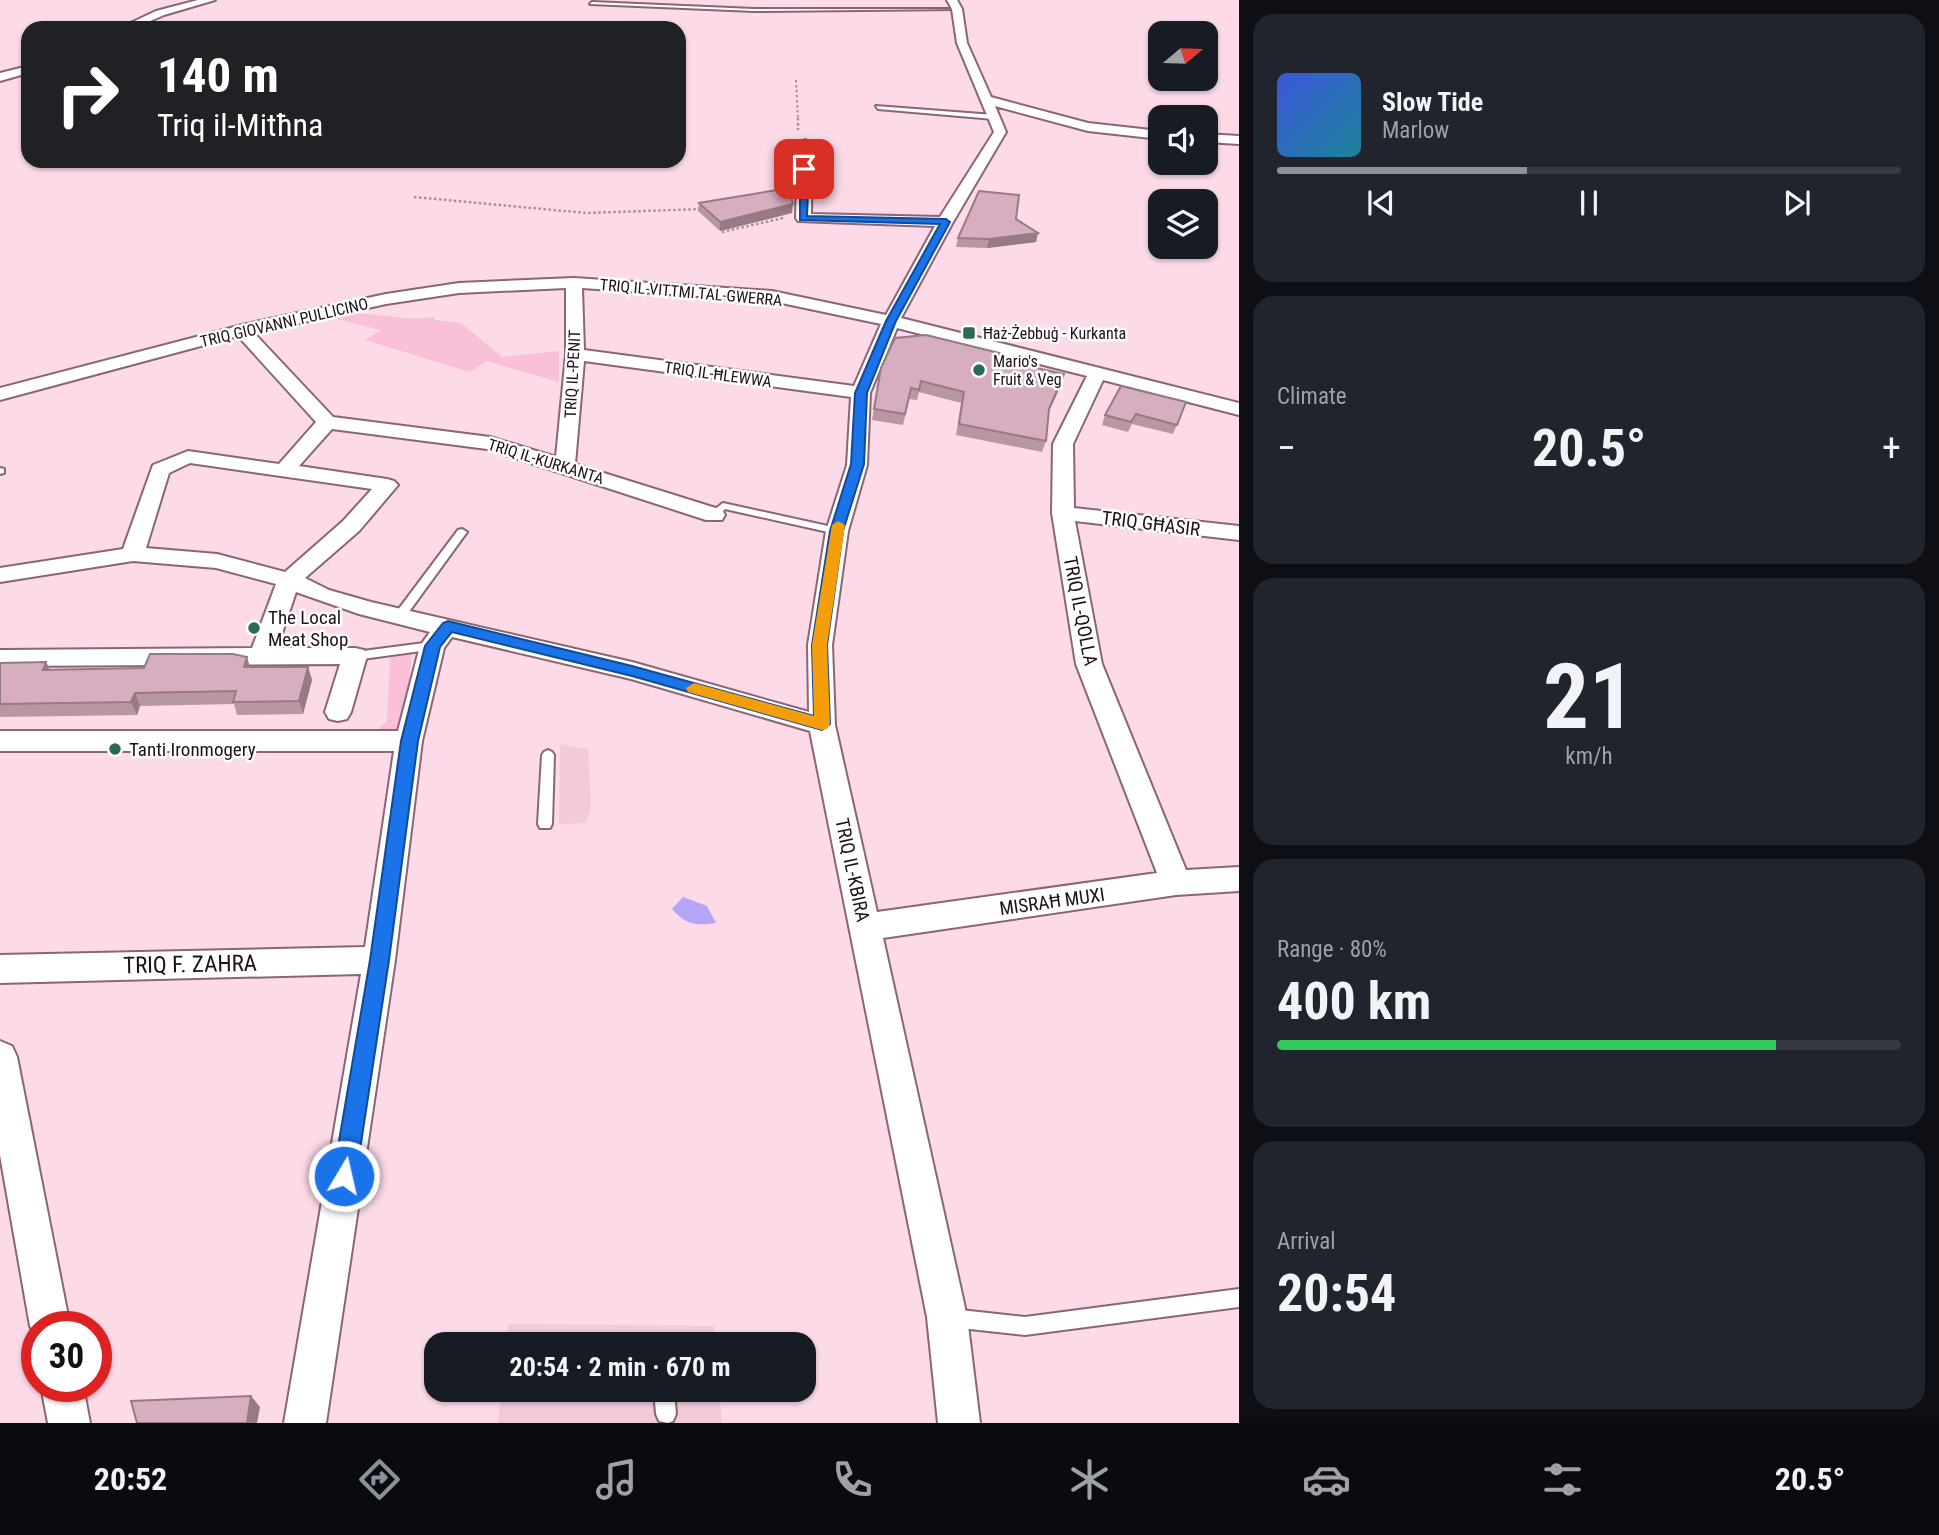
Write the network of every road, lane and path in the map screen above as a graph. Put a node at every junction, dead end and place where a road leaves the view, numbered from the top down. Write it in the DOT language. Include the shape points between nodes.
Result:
graph roads {
  1 [pos="210,0"];
  2 [pos="592,3"];
  3 [pos="954,4"];
  4 [pos="141,21"];
  5 [pos="21,71"];
  6 [pos="0,77"];
  7 [pos="796,80"];
  8 [pos="987,100"];
  9 [pos="878,107"];
  10 [pos="994,117"];
  11 [pos="1148,134"];
  12 [pos="1218,139"];
  13 [pos="1239,140"];
  14 [pos="805,144"];
  15 [pos="414,197"];
  16 [pos="710,208"];
  17 [pos="779,211"];
  18 [pos="783,218"];
  19 [pos="803,218"];
  20 [pos="946,222"];
  21 [pos="722,232"];
  22 [pos="574,283"];
  23 [pos="891,321"];
  24 [pos="242,330"];
  25 [pos="575,354"];
  26 [pos="1097,374"];
  27 [pos="861,393"];
  28 [pos="0,394"];
  29 [pos="1239,409"];
  30 [pos="327,422"];
  31 [pos="565,466"];
  32 [pos="283,472"];
  33 [pos="1063,513"];
  34 [pos="714,515"];
  35 [pos="837,531"];
  36 [pos="462,532"];
  37 [pos="1239,533"];
  38 [pos="133,554"];
  39 [pos="0,575"];
  40 [pos="289,580"];
  41 [pos="399,617"];
  42 [pos="440,636"];
  43 [pos="262,655"];
  44 [pos="355,656"];
  45 [pos="0,658"];
  46 [pos="338,712"];
  47 [pos="822,724"];
  48 [pos="0,741"];
  49 [pos="410,741"];
  50 [pos="548,755"];
  51 [pos="545,824"];
  52 [pos="1239,879"];
  53 [pos="1176,883"];
  54 [pos="866,927"];
  55 [pos="379,960"];
  56 [pos="0,969"];
  57 [pos="0,1057"];
  58 [pos="1239,1298"];
  59 [pos="47,1311"];
  60 [pos="947,1317"];
  61 [pos="65,1402"];
  62 [pos="665,1402"];
  63 [pos="666,1415"];
  64 [pos="69,1423"];
  65 [pos="305,1423"];
  66 [pos="959,1423"];
  1 -- 4 [label="street"];
  2 -- 3 [label="lane" via="754,10"];
  3 -- 8 [label="street" via="962,43"];
  5 -- 6 [label="street"];
  7 -- 14 [label="path" via="798,141"];
  8 -- 10 [label="street"];
  8 -- 11 [label="street" via="1088,127"];
  9 -- 10 [label="lane"];
  10 -- 20 [label="street, TRIQ IL-KBIRA" via="1000,132"];
  12 -- 13 [label="street"];
  14 -- 19 [label="street"];
  15 -- 16 [label="path" via="586,213"];
  17 -- 18 [label="path"];
  18 -- 19 [label="path"];
  18 -- 21 [label="path"];
  19 -- 20 [label="street"];
  20 -- 23 [label="street, TRIQ IL-KBIRA"];
  22 -- 23 [label="street, TRIQ IL-VITTMI TAL-GWERRA" via="772,296"];
  22 -- 24 [label="street, TRIQ GIOVANNI PULLICINO" via="459,288"];
  22 -- 25 [label="street, TRIQ IL-PENIT"];
  23 -- 26 [label="street, TRIQ IL-VITTMI TAL-GWERRA"];
  23 -- 27 [label="street, TRIQ IL-KBIRA"];
  24 -- 28 [label="street, TRIQ GIOVANNI PULLICINO"];
  24 -- 30 [label="street"];
  25 -- 27 [label="street, TRIQ IL-ĦLEWWA"];
  25 -- 31 [label="street, TRIQ IL-PENIT"];
  26 -- 29 [label="street, TRIQ IL-VITTMI TAL-GWERRA"];
  26 -- 33 [label="street, TRIQ IL-QOLLA" via="1063,444"];
  27 -- 35 [label="street, TRIQ IL-KBIRA" via="858,464"];
  30 -- 31 [label="street, TRIQ IL-KURKANTA" via="489,443"];
  30 -- 32 [label="street"];
  31 -- 34 [label="street, TRIQ IL-KURKANTA"];
  32 -- 38 [label="street" via="188,457 160,469"];
  32 -- 40 [label="street" via="387,485 351,526"];
  33 -- 37 [label="street, TRIQ GĦASIR"];
  33 -- 53 [label="street, TRIQ IL-QOLLA" via="1089,664"];
  34 -- 35 [label="lane, TRIQ IL-KURKANTA" via="723,506"];
  35 -- 47 [label="street, TRIQ IL-KBIRA" via="820,645"];
  36 -- 41 [label="lane"];
  38 -- 39 [label="street"];
  38 -- 40 [label="street" via="217,561"];
  40 -- 41 [label="street" via="321,596"];
  40 -- 43 [label="street"];
  41 -- 42 [label="street"];
  42 -- 44 [label="lane"];
  42 -- 47 [label="street" via="632,671"];
  42 -- 49 [label="street"];
  43 -- 44 [label="street"];
  43 -- 45 [label="street"];
  44 -- 46 [label="street"];
  47 -- 54 [label="street, TRIQ IL-KBIRA"];
  48 -- 49 [label="street"];
  49 -- 55 [label="street"];
  50 -- 51 [label="lane"];
  52 -- 53 [label="street, MISRAĦ MUXI"];
  53 -- 54 [label="street, MISRAĦ MUXI"];
  54 -- 60 [label="street, TRIQ IL-KBIRA"];
  55 -- 56 [label="street, TRIQ F. ZAHRA"];
  55 -- 65 [label="street"];
  57 -- 59 [label="street"];
  58 -- 60 [label="lane" via="1025,1326"];
  60 -- 66 [label="street, TRIQ IL-KBIRA"];
  61 -- 64 [label="street"];
  62 -- 63 [label="lane"];
}
